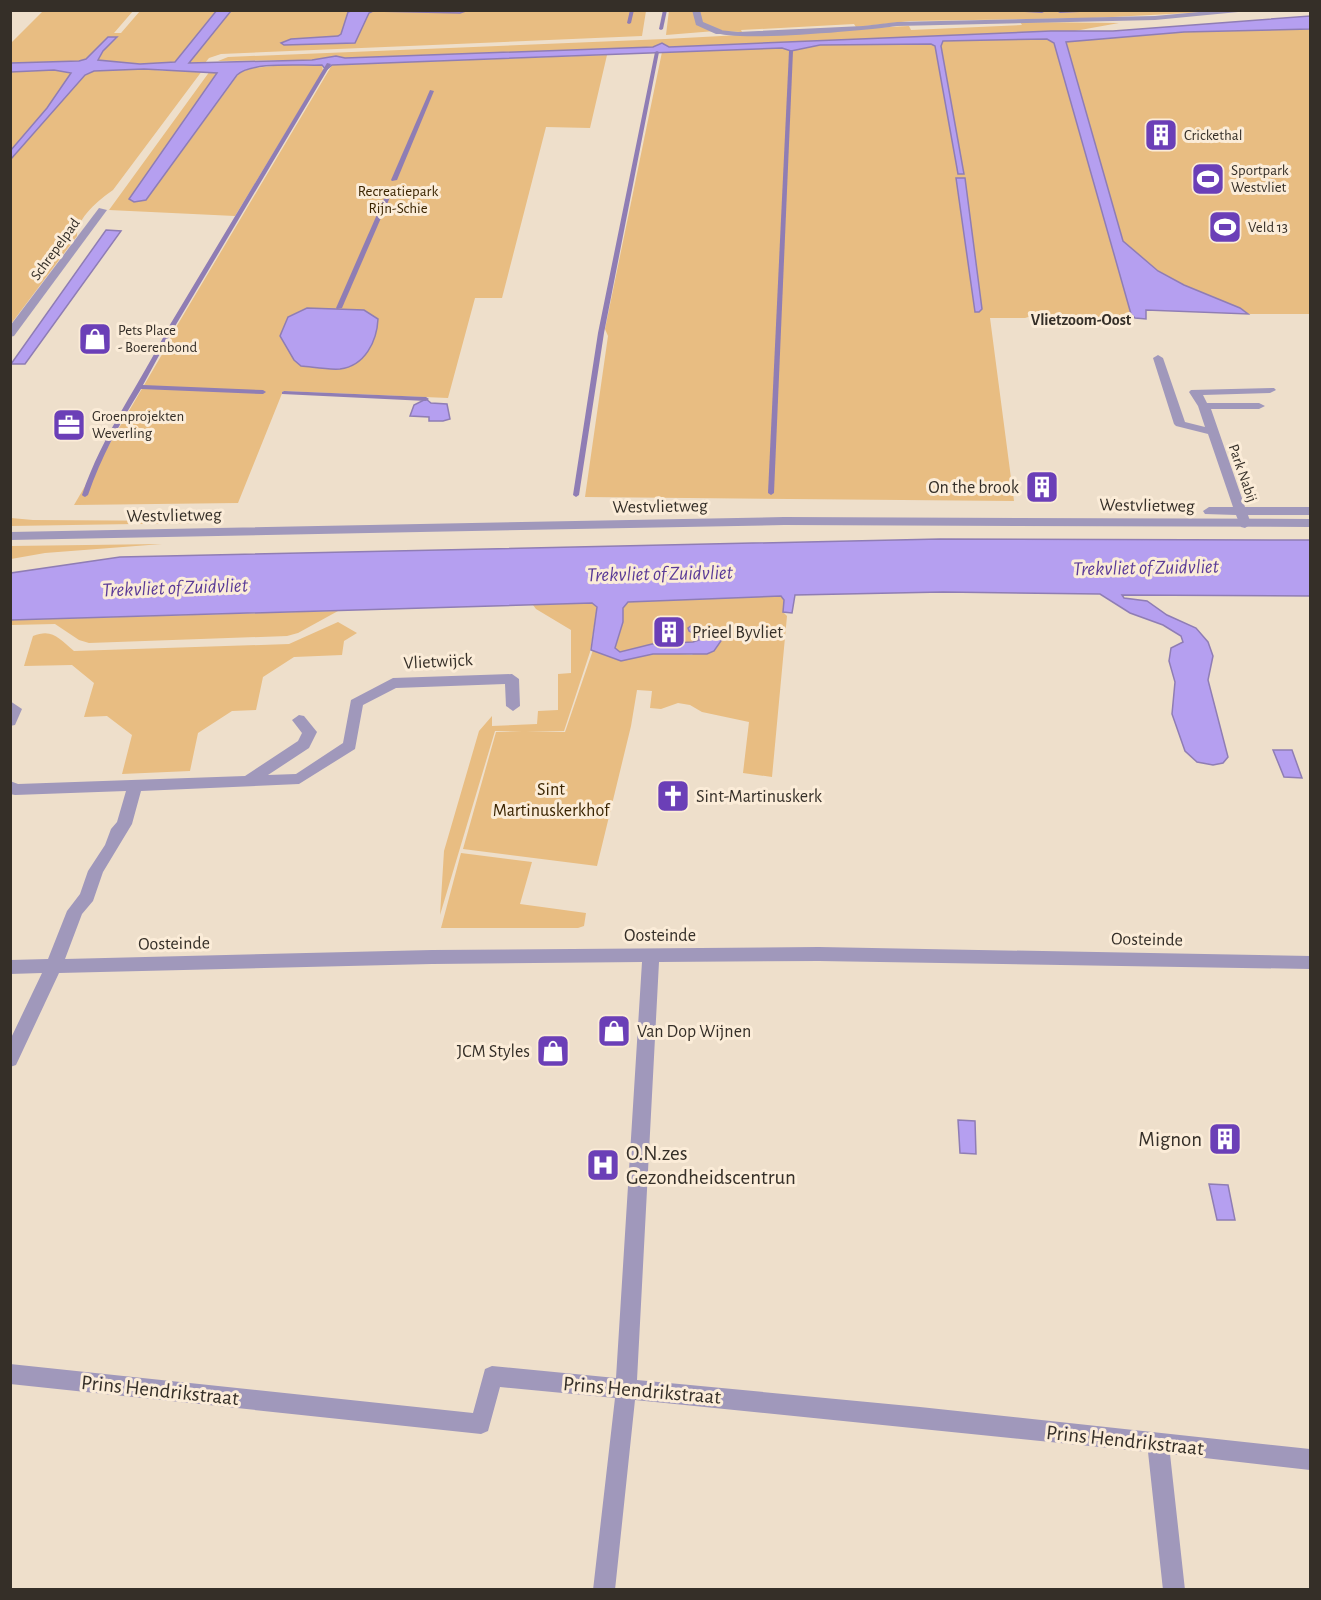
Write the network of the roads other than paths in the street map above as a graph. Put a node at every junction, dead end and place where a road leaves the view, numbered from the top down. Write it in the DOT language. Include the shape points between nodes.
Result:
graph roads {
  1 [pos="696,10"];
  2 [pos="1256,10"];
  3 [pos="102,210"];
  4 [pos="10,334"];
  5 [pos="1158,358"];
  6 [pos="1270,390"];
  7 [pos="1182,392"];
  8 [pos="1204,406"];
  9 [pos="1259,406"];
  10 [pos="1213,432"];
  11 [pos="1240,510"];
  12 [pos="1209,511"];
  13 [pos="1311,511"];
  14 [pos="1311,523"];
  15 [pos="1245,524"];
  16 [pos="10,536"];
  17 [pos="10,706"];
  18 [pos="513,706"];
  19 [pos="298,720"];
  20 [pos="10,721"];
  21 [pos="248,781"];
  22 [pos="135,785"];
  23 [pos="10,786"];
  24 [pos="651,955"];
  25 [pos="1311,962"];
  26 [pos="54,965"];
  27 [pos="10,967"];
  28 [pos="10,1060"];
  29 [pos="10,1374"];
  30 [pos="626,1389"];
  31 [pos="1158,1443"];
  32 [pos="1311,1459"];
  33 [pos="604,1590"];
  34 [pos="1174,1590"];
  1 -- 2 [label="street" via="699,23 719,32 749,34 1017,20 1124,20"];
  3 -- 4 [label="street, Schrepelpad"];
  5 -- 7 [label="street, Park Nabij"];
  6 -- 7 [label="street"];
  7 -- 8 [label="street, Park Nabij"];
  7 -- 10 [label="street, Park Nabij" via="1180,424"];
  8 -- 9 [label="street"];
  8 -- 10 [label="street, Park Nabij"];
  10 -- 11 [label="street, Park Nabij"];
  11 -- 12 [label="street, Westvlietweg"];
  11 -- 13 [label="street, Westvlietweg"];
  11 -- 15 [label="street, Park Nabij"];
  14 -- 15 [label="street, Westvlietweg"];
  15 -- 16 [label="street, Westvlietweg" via="795,521"];
  17 -- 20 [label="street" via="15,709"];
  18 -- 21 [label="street, Vlietwijck" via="512,679 393,682 356,703 350,745 299,779"];
  19 -- 21 [label="street" via="310,732 304,744"];
  21 -- 22 [label="street, Vlietwijck"];
  22 -- 23 [label="street, Vlietwijck" via="15,790"];
  22 -- 26 [label="street" via="124,824 96,871 87,897 75,911"];
  24 -- 25 [label="street, Oosteinde" via="956,955"];
  24 -- 26 [label="street, Oosteinde"];
  24 -- 30 [label="street"];
  26 -- 27 [label="street, Oosteinde"];
  26 -- 28 [label="street"];
  29 -- 30 [label="street, Prins Hendrikstraat" via="482,1424 492,1376"];
  30 -- 31 [label="street, Prins Hendrikstraat"];
  30 -- 33 [label="street"];
  31 -- 32 [label="street, Prins Hendrikstraat"];
  31 -- 34 [label="street"];
}
